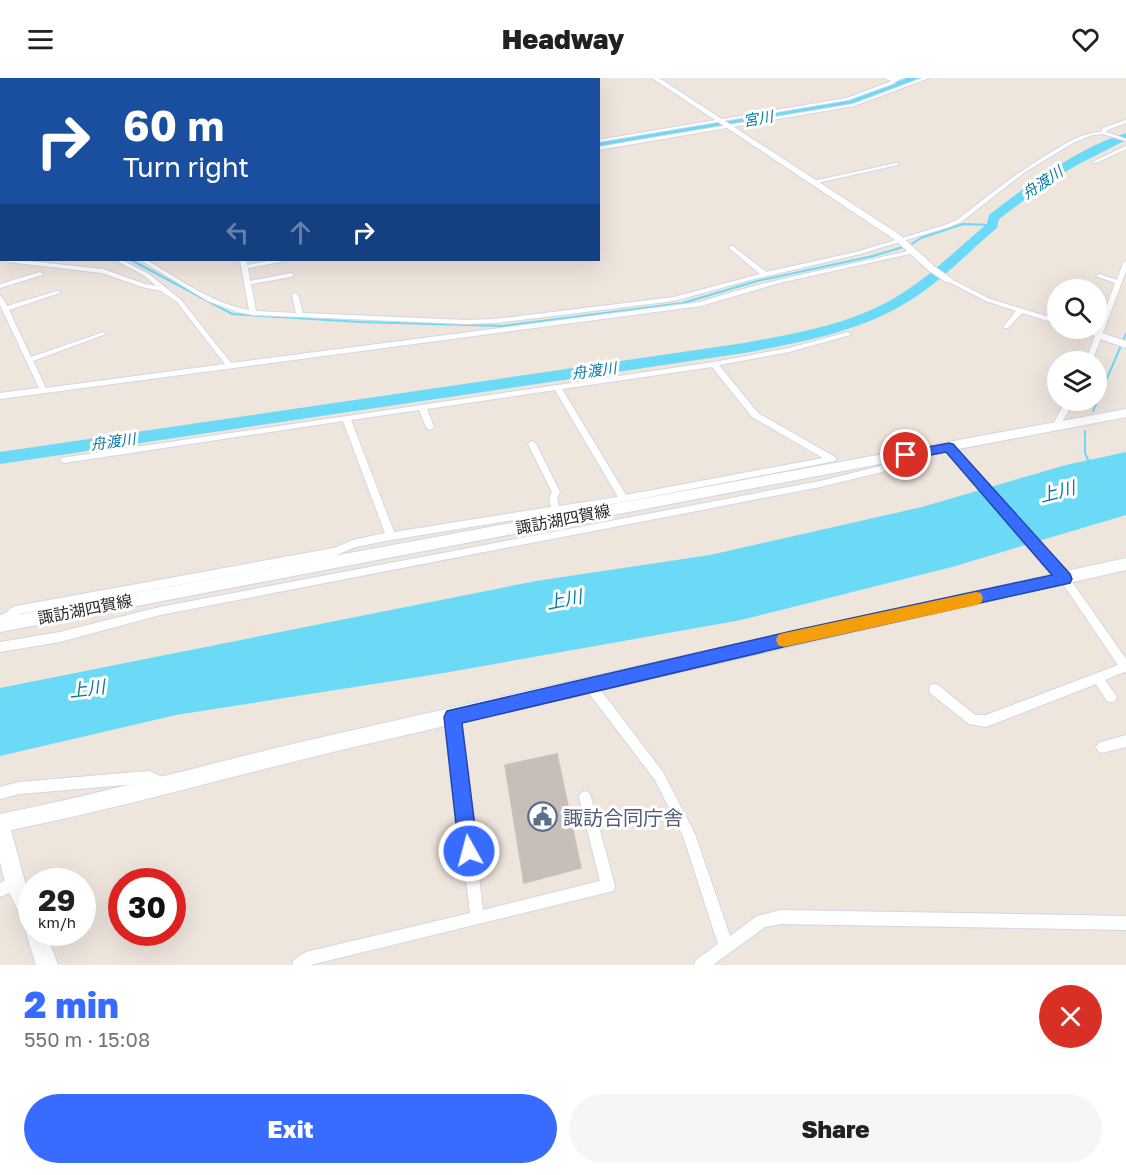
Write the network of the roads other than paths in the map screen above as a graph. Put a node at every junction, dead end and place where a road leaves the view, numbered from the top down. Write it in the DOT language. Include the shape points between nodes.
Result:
graph roads {
  1 [pos="655,78"];
  2 [pos="886,78"];
  3 [pos="925,78"];
  4 [pos="897,79"];
  5 [pos="1126,121"];
  6 [pos="723,124"];
  7 [pos="1105,133"];
  8 [pos="1126,140"];
  9 [pos="600,141"];
  10 [pos="1126,147"];
  11 [pos="600,149"];
  12 [pos="1115,152"];
  13 [pos="1126,155"];
  14 [pos="1094,162"];
  15 [pos="896,164"];
  16 [pos="812,182"];
  17 [pos="901,241"];
  18 [pos="731,247"];
  19 [pos="912,252"];
  20 [pos="17,261"];
  21 [pos="121,261"];
  22 [pos="145,261"];
  23 [pos="268,261"];
  24 [pos="126,263"];
  25 [pos="243,263"];
  26 [pos="1126,263"];
  27 [pos="104,271"];
  28 [pos="40,274"];
  29 [pos="291,275"];
  30 [pos="765,275"];
  31 [pos="1099,276"];
  32 [pos="949,280"];
  33 [pos="1118,282"];
  34 [pos="247,284"];
  35 [pos="0,286"];
  36 [pos="164,289"];
  37 [pos="60,292"];
  38 [pos="295,295"];
  39 [pos="0,298"];
  40 [pos="5,309"];
  41 [pos="1020,311"];
  42 [pos="253,313"];
  43 [pos="1107,313"];
  44 [pos="300,315"];
  45 [pos="1047,319"];
  46 [pos="1006,327"];
  47 [pos="103,334"];
  48 [pos="848,334"];
  49 [pos="1107,338"];
  50 [pos="1126,345"];
  51 [pos="29,360"];
  52 [pos="714,364"];
  53 [pos="229,365"];
  54 [pos="557,387"];
  55 [pos="43,390"];
  56 [pos="0,396"];
  57 [pos="422,407"];
  58 [pos="1064,411"];
  59 [pos="1126,413"];
  60 [pos="346,418"];
  61 [pos="1056,426"];
  62 [pos="429,427"];
  63 [pos="532,444"];
  64 [pos="951,449"];
  65 [pos="906,455"];
  66 [pos="64,460"];
  67 [pos="624,499"];
  68 [pos="556,510"];
  69 [pos="391,536"];
  70 [pos="1126,564"];
  71 [pos="1062,576"];
  72 [pos="0,619"];
  73 [pos="0,625"];
  74 [pos="0,647"];
  75 [pos="1126,668"];
  76 [pos="1098,678"];
  77 [pos="589,684"];
  78 [pos="934,689"];
  79 [pos="1112,697"];
  80 [pos="453,717"];
  81 [pos="1126,741"];
  82 [pos="1102,747"];
  83 [pos="166,785"];
  84 [pos="0,793"];
  85 [pos="585,797"];
  86 [pos="8,887"];
  87 [pos="18,902"];
  88 [pos="477,918"];
  89 [pos="1126,923"];
  90 [pos="40,946"];
  91 [pos="726,946"];
  92 [pos="47,965"];
  93 [pos="299,965"];
  94 [pos="701,965"];
  1 -- 6 [label="street"];
  2 -- 4 [label="street"];
  3 -- 6 [label="street" via="868,102"];
  4 -- 6 [label="street" via="848,99"];
  5 -- 7 [label="street" via="1105,129"];
  6 -- 9 [label="street"];
  6 -- 11 [label="street"];
  6 -- 16 [label="street"];
  7 -- 8 [label="street"];
  7 -- 17 [label="street" via="1091,134 1046,155 959,221"];
  10 -- 12 [label="street"];
  12 -- 13 [label="street"];
  12 -- 14 [label="street"];
  15 -- 16 [label="street"];
  16 -- 17 [label="street"];
  17 -- 19 [label="street"];
  17 -- 30 [label="street"];
  18 -- 30 [label="street"];
  19 -- 32 [label="street"];
  19 -- 53 [label="street" via="761,286 701,304"];
  20 -- 27 [label="street"];
  21 -- 24 [label="street"];
  22 -- 42 [label="street" via="236,311"];
  23 -- 25 [label="street"];
  24 -- 27 [label="street"];
  24 -- 36 [label="street"];
  25 -- 34 [label="street"];
  26 -- 33 [label="street"];
  27 -- 36 [label="street"];
  28 -- 35 [label="street"];
  29 -- 34 [label="street"];
  30 -- 44 [label="street" via="674,299 495,321"];
  31 -- 33 [label="street"];
  32 -- 41 [label="street" via="966,291"];
  33 -- 43 [label="street"];
  34 -- 42 [label="street"];
  36 -- 53 [label="street"];
  37 -- 40 [label="street"];
  38 -- 44 [label="street"];
  39 -- 40 [label="street"];
  40 -- 51 [label="street"];
  41 -- 45 [label="street"];
  41 -- 46 [label="street"];
  42 -- 44 [label="street"];
  47 -- 51 [label="street"];
  48 -- 52 [label="street"];
  49 -- 50 [label="street"];
  51 -- 55 [label="street"];
  52 -- 54 [label="street"];
  52 -- 67 [label="street" via="755,415 832,459"];
  53 -- 55 [label="street"];
  54 -- 57 [label="street"];
  54 -- 67 [label="street"];
  55 -- 56 [label="street"];
  57 -- 60 [label="street"];
  57 -- 62 [label="street"];
  58 -- 61 [label="street"];
  59 -- 61 [label="street, 諏訪湖四賀線"];
  60 -- 66 [label="street"];
  60 -- 69 [label="street"];
  61 -- 64 [label="street, 諏訪湖四賀線"];
  63 -- 68 [label="street" via="556,492"];
  64 -- 65 [label="street, 諏訪湖四賀線"];
  64 -- 71 [label="street"];
  65 -- 73 [label="street, 諏訪湖四賀線"];
  65 -- 74 [label="street" via="879,470 820,484 183,607 60,637"];
  67 -- 68 [label="street"];
  68 -- 69 [label="street"];
  69 -- 72 [label="street" via="335,552 16,610 8,618"];
  70 -- 71 [label="street"];
  71 -- 75 [label="street"];
  71 -- 77 [label="street"];
  75 -- 76 [label="street"];
  76 -- 78 [label="street" via="986,721 973,720"];
  76 -- 79 [label="street"];
  77 -- 80 [label="street"];
  77 -- 91 [label="street" via="659,776 689,834"];
  80 -- 83 [label="street"];
  80 -- 88 [label="street"];
  81 -- 82 [label="street"];
  83 -- 84 [label="street" via="149,777"];
  83 -- 86 [label="street" via="86,806 0,822"];
  85 -- 88 [label="street" via="608,886"];
  86 -- 87 [label="street"];
  88 -- 93 [label="street" via="306,958"];
  89 -- 91 [label="street" via="781,917 762,921"];
  90 -- 92 [label="street"];
  91 -- 94 [label="street"];
}
